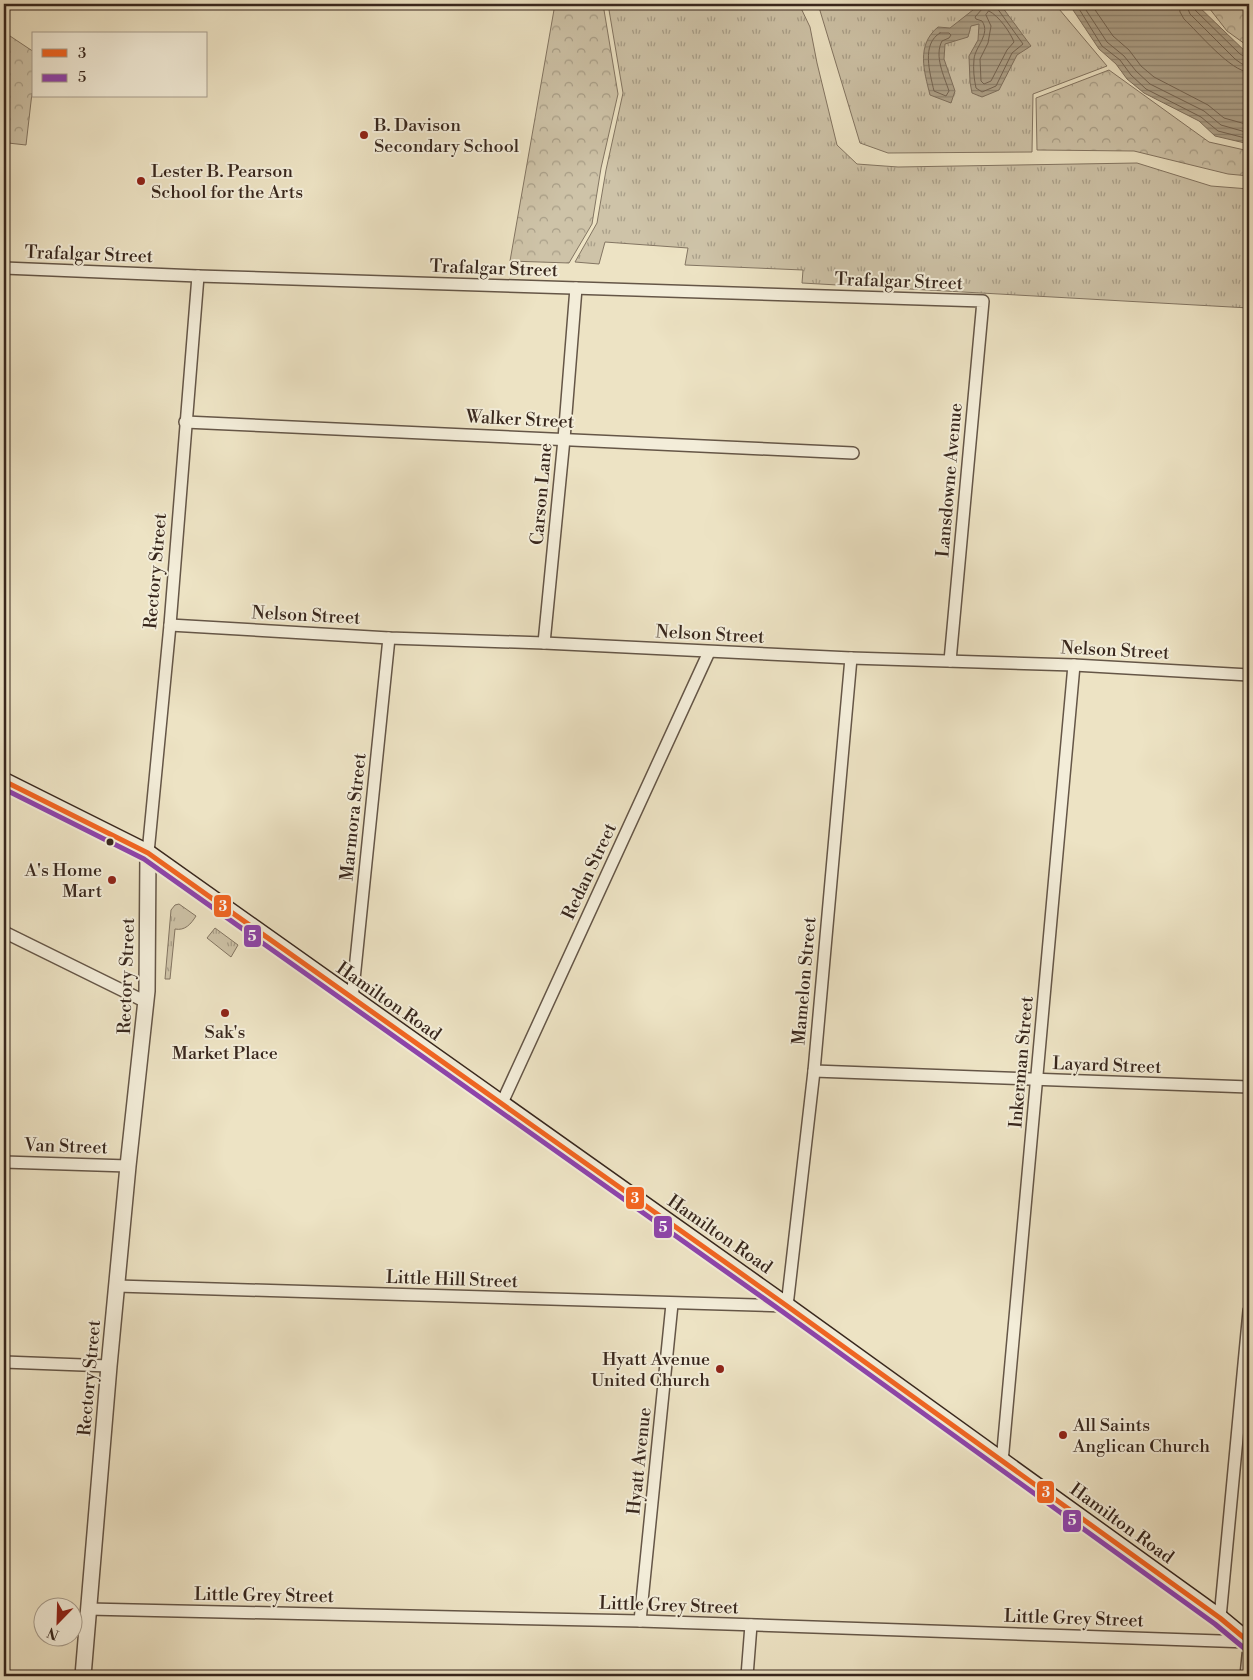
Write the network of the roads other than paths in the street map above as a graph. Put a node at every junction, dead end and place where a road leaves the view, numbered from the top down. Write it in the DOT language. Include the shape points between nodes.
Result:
graph roads {
  1 [pos="4,268"];
  2 [pos="198,276"];
  3 [pos="576,288"];
  4 [pos="983,301"];
  5 [pos="186,422"];
  6 [pos="564,439"];
  7 [pos="853,453"];
  8 [pos="170,625"];
  9 [pos="389,638"];
  10 [pos="544,643"];
  11 [pos="709,652"];
  12 [pos="851,658"];
  13 [pos="950,661"];
  14 [pos="1074,665"];
  15 [pos="1249,675"];
  16 [pos="4,781"];
  17 [pos="148,853"];
  18 [pos="4,932"];
  19 [pos="352,999"];
  20 [pos="146,1002"];
  21 [pos="814,1071"];
  22 [pos="1037,1080"];
  23 [pos="1249,1087"];
  24 [pos="500,1105"];
  25 [pos="4,1162"];
  26 [pos="128,1166"];
  27 [pos="117,1286"];
  28 [pos="672,1304"];
  29 [pos="787,1306"];
  30 [pos="1249,1311"];
  31 [pos="4,1362"];
  32 [pos="109,1366"];
  33 [pos="1002,1462"];
  34 [pos="88,1609"];
  35 [pos="1220,1618"];
  36 [pos="640,1622"];
  37 [pos="751,1625"];
  38 [pos="1249,1642"];
  39 [pos="1249,1646"];
  40 [pos="83,1676"];
  41 [pos="747,1676"];
  42 [pos="1246,1676"];
  1 -- 2 [label="street, Trafalgar Street"];
  2 -- 3 [label="street, Trafalgar Street"];
  2 -- 5 [label="street, Rectory Street"];
  3 -- 4 [label="street, Trafalgar Street"];
  3 -- 6 [label="street, Carson Lane"];
  4 -- 13 [label="street, Lansdowne Avenue"];
  5 -- 6 [label="street, Walker Street"];
  5 -- 8 [label="street, Rectory Street"];
  6 -- 7 [label="street, Walker Street"];
  6 -- 10 [label="street, Carson Lane"];
  8 -- 9 [label="street, Nelson Street"];
  8 -- 17 [label="street, Rectory Street"];
  9 -- 10 [label="street, Nelson Street"];
  9 -- 19 [label="street, Marmora Street"];
  10 -- 11 [label="street, Nelson Street"];
  11 -- 12 [label="street, Nelson Street"];
  11 -- 24 [label="street, Redan Street"];
  12 -- 13 [label="street, Nelson Street"];
  12 -- 21 [label="street, Mamelon Street"];
  13 -- 14 [label="street, Nelson Street"];
  14 -- 15 [label="street, Nelson Street"];
  14 -- 22 [label="street, Inkerman Street"];
  16 -- 17 [label="main road, Hamilton Road"];
  17 -- 19 [label="main road, Hamilton Road"];
  17 -- 20 [label="street, Rectory Street"];
  18 -- 20 [label="street"];
  19 -- 24 [label="main road, Hamilton Road"];
  20 -- 26 [label="street, Rectory Street"];
  21 -- 22 [label="street, Layard Street"];
  21 -- 29 [label="street, Mamelon Street"];
  22 -- 23 [label="street, Layard Street"];
  22 -- 33 [label="street, Inkerman Street"];
  24 -- 29 [label="main road, Hamilton Road"];
  25 -- 26 [label="street, Van Street"];
  26 -- 27 [label="street, Rectory Street"];
  27 -- 28 [label="street, Little Hill Street"];
  27 -- 32 [label="street, Rectory Street"];
  28 -- 29 [label="street, Little Hill Street"];
  28 -- 36 [label="street, Hyatt Avenue"];
  29 -- 33 [label="main road, Hamilton Road"];
  30 -- 35 [label="street"];
  31 -- 32 [label="street"];
  32 -- 34 [label="street, Rectory Street"];
  33 -- 35 [label="main road, Hamilton Road"];
  34 -- 36 [label="street, Little Grey Street"];
  34 -- 40 [label="street, Rectory Street"];
  35 -- 38 [label="main road, Hamilton Road"];
  36 -- 37 [label="street, Little Grey Street"];
  37 -- 38 [label="street, Little Grey Street"];
  37 -- 41 [label="street"];
  39 -- 42 [label="street"];
}
